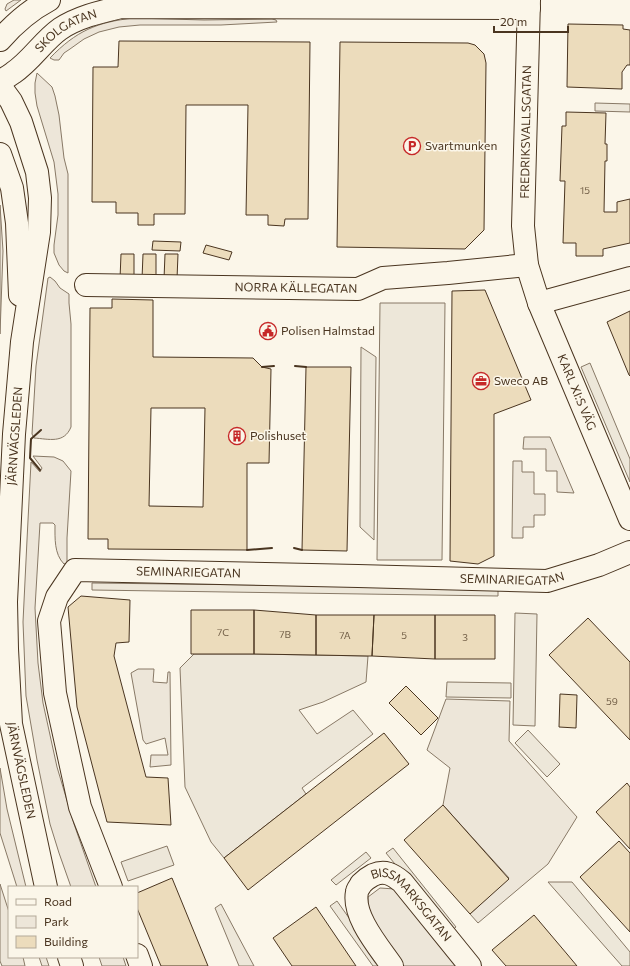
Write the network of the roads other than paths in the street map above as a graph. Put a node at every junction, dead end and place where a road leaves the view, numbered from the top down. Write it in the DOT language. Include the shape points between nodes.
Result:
graph roads {
  1 [pos="49,0"];
  2 [pos="529,4"];
  3 [pos="0,40"];
  4 [pos="0,81"];
  5 [pos="0,86"];
  6 [pos="0,154"];
  7 [pos="527,265"];
  8 [pos="630,278"];
  9 [pos="86,285"];
  10 [pos="539,303"];
  11 [pos="22,342"];
  12 [pos="630,519"];
  13 [pos="630,552"];
  14 [pos="46,886"];
  15 [pos="111,886"];
  16 [pos="392,966"];
  17 [pos="470,966"];
  1 -- 3 [label="main road" via="25,15"];
  2 -- 4 [label="main road, SKOLGATAN" via="121,7 80,18 61,29 14,73"];
  2 -- 7 [label="main road, FREDRIKSVALLSGATAN" via="524,226"];
  5 -- 11 [label="main road, JÄRNVÄGSLEDEN" via="21,122 37,172 40,198 39,232"];
  6 -- 11 [label="main road, JÄRNVÄGSLEDEN" via="12,188"];
  7 -- 9 [label="main road, NORRA KÄLLEGATAN" via="383,278 358,289"];
  7 -- 10 [label="main road, KARL XI:S VÄG"];
  8 -- 10 [label="main road"];
  10 -- 12 [label="main road, KARL XI:S VÄG"];
  11 -- 14 [label="main road, JÄRNVÄGSLEDEN" via="10,512 6,602 7,649 11,724"];
  13 -- 15 [label="main road, SEMINARIEGATAN" via="599,565 547,581 75,570 56,596 49,621 55,693 80,807"];
  16 -- 17 [label="main road, BISSMARKSGATAN" via="364,925 356,902 357,891 363,882 377,874 386,873 402,882"];
}
